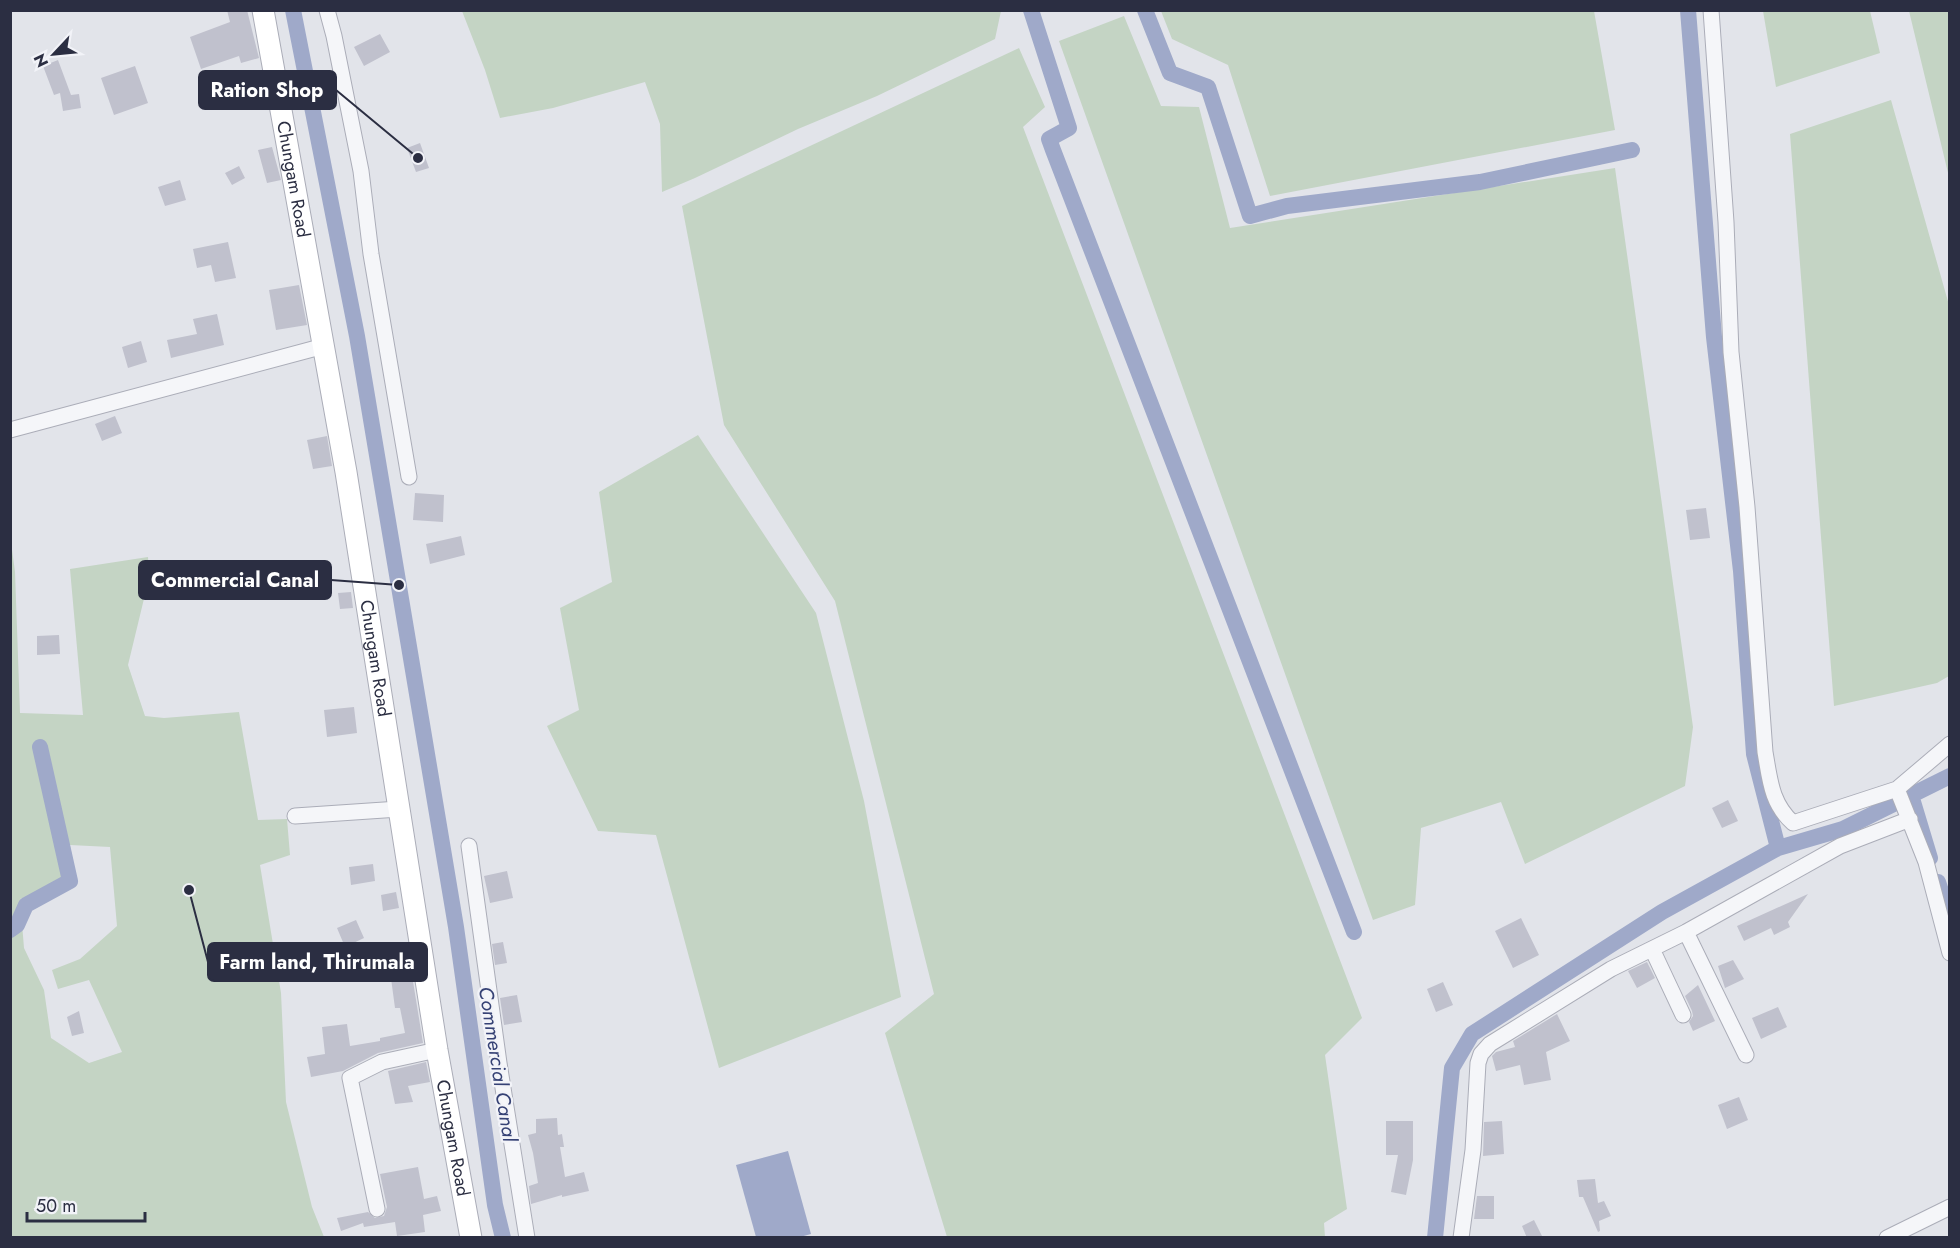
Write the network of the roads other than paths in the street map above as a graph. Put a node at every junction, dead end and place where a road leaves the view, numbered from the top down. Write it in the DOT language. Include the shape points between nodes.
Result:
graph roads {
  1 [pos="264,10"];
  2 [pos="327,10"];
  3 [pos="1711,10"];
  4 [pos="324,346"];
  5 [pos="10,430"];
  6 [pos="409,477"];
  7 [pos="1950,744"];
  8 [pos="1898,792"];
  9 [pos="399,809"];
  10 [pos="1909,815"];
  11 [pos="296,816"];
  12 [pos="469,846"];
  13 [pos="1686,932"];
  14 [pos="1652,949"];
  15 [pos="1950,953"];
  16 [pos="1683,1015"];
  17 [pos="437,1050"];
  18 [pos="1746,1055"];
  19 [pos="1950,1207"];
  20 [pos="377,1209"];
  21 [pos="471,1238"];
  22 [pos="527,1238"];
  23 [pos="1461,1238"];
  24 [pos="1887,1238"];
  1 -- 4 [label="main road, Chungam Road"];
  2 -- 6 [label="street" via="361,171"];
  3 -- 8 [label="street" via="1731,352 1771,788 1782,813 1793,824"];
  4 -- 5 [label="street"];
  4 -- 9 [label="main road, Chungam Road"];
  7 -- 8 [label="street"];
  8 -- 10 [label="street"];
  9 -- 11 [label="street"];
  9 -- 17 [label="main road, Chungam Road"];
  10 -- 13 [label="street" via="1840,846"];
  10 -- 15 [label="street"];
  12 -- 22 [label="street"];
  13 -- 14 [label="street"];
  13 -- 18 [label="street"];
  14 -- 16 [label="street"];
  14 -- 23 [label="street" via="1611,969 1490,1044 1481,1054"];
  17 -- 20 [label="street" via="382,1062 350,1078"];
  17 -- 21 [label="main road, Chungam Road"];
  19 -- 24 [label="street"];
}
